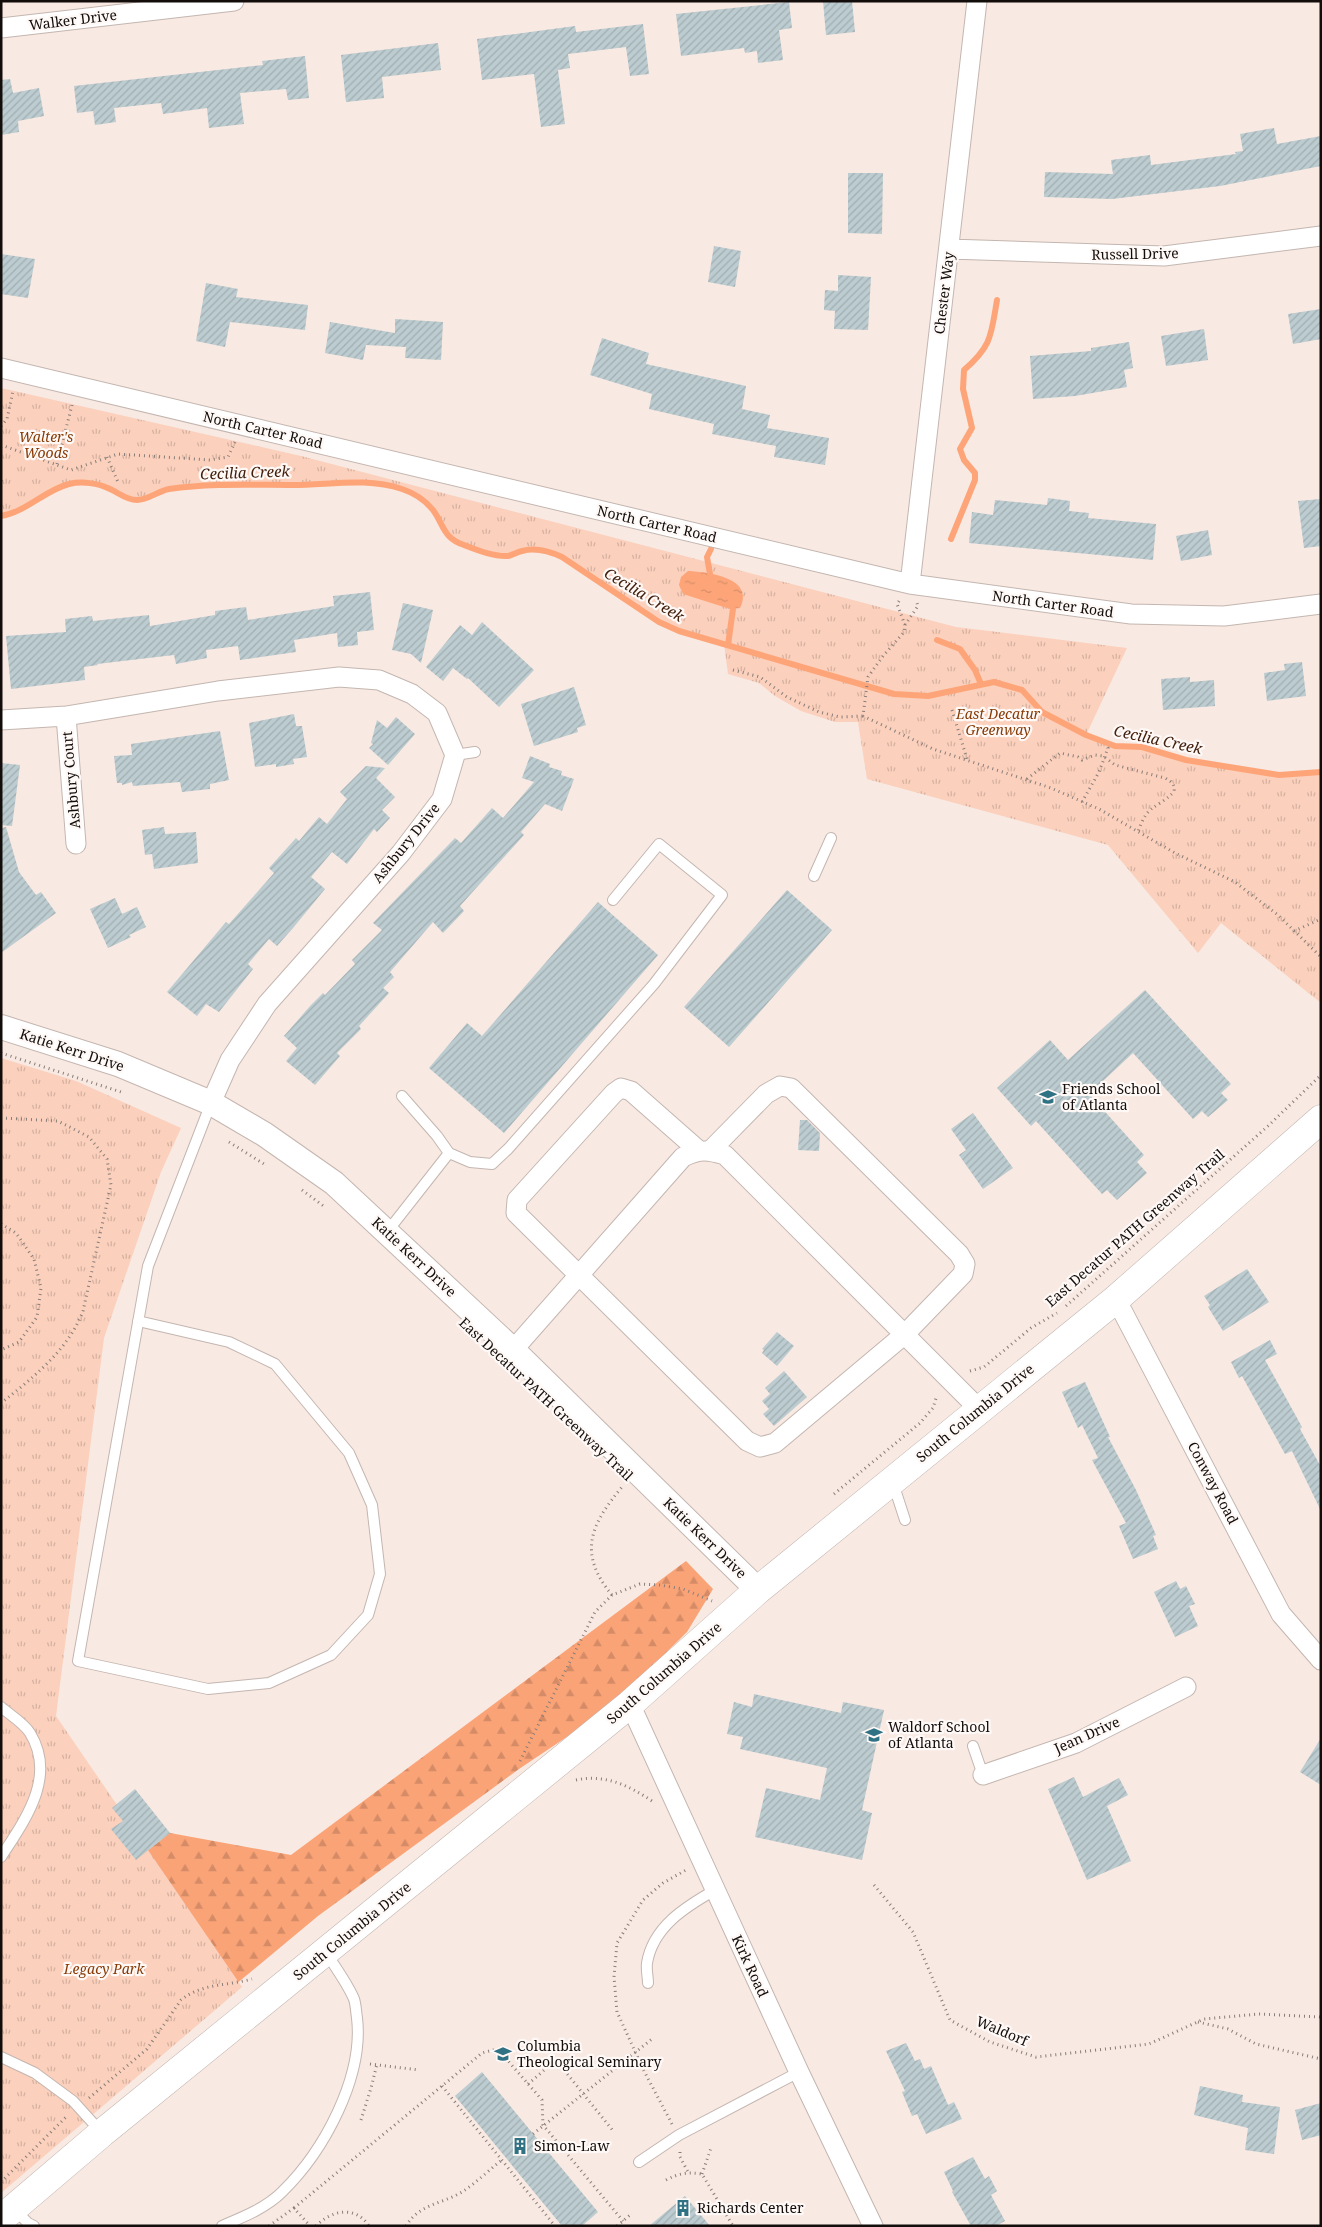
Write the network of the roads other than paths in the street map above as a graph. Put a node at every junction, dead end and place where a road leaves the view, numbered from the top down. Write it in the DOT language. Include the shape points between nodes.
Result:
graph roads {
  1 [pos="234,1"];
  2 [pos="977,1"];
  3 [pos="1,28"];
  4 [pos="1321,236"];
  5 [pos="949,250"];
  6 [pos="9,369"];
  7 [pos="910,584"];
  8 [pos="1321,604"];
  9 [pos="66,716"];
  10 [pos="1,720"];
  11 [pos="475,752"];
  12 [pos="455,755"];
  13 [pos="831,838"];
  14 [pos="76,844"];
  15 [pos="814,876"];
  16 [pos="613,900"];
  17 [pos="1,1027"];
  18 [pos="402,1096"];
  19 [pos="211,1103"];
  20 [pos="1321,1119"];
  21 [pos="704,1151"];
  22 [pos="449,1153"];
  23 [pos="387,1232"];
  24 [pos="578,1274"];
  25 [pos="1116,1299"];
  26 [pos="138,1322"];
  27 [pos="904,1334"];
  28 [pos="513,1350"];
  29 [pos="980,1410"];
  30 [pos="892,1481"];
  31 [pos="905,1520"];
  32 [pos="758,1590"];
  33 [pos="1321,1660"];
  34 [pos="1186,1686"];
  35 [pos="630,1704"];
  36 [pos="1,1707"];
  37 [pos="973,1746"];
  38 [pos="983,1775"];
  39 [pos="1,1857"];
  40 [pos="707,1894"];
  41 [pos="326,1953"];
  42 [pos="648,1983"];
  43 [pos="1,2057"];
  44 [pos="799,2072"];
  45 [pos="102,2133"];
  46 [pos="638,2162"];
  47 [pos="7,2214"];
  48 [pos="34,2226"];
  49 [pos="222,2226"];
  50 [pos="873,2226"];
  1 -- 3 [label="street, Walker Drive"];
  2 -- 5 [label="street, Chester Way"];
  4 -- 5 [label="street, Russell Drive" via="1164,256"];
  5 -- 7 [label="street, Chester Way"];
  6 -- 7 [label="street, North Carter Road"];
  7 -- 8 [label="street, North Carter Road" via="1131,614 1224,616"];
  9 -- 10 [label="street"];
  9 -- 12 [label="street" via="218,691 329,678 379,680 412,694 437,713"];
  9 -- 14 [label="street, Ashbury Court"];
  11 -- 12 [label="lane"];
  12 -- 19 [label="street, Ashbury Drive" via="442,799 400,853 267,1004 230,1060"];
  13 -- 15 [label="lane"];
  16 -- 22 [label="lane" via="659,844 722,895 654,984 508,1149 492,1164 470,1162"];
  17 -- 19 [label="street, Katie Kerr Drive" via="118,1064"];
  18 -- 22 [label="lane"];
  19 -- 23 [label="street, Katie Kerr Drive" via="264,1134 334,1183"];
  19 -- 26 [label="lane" via="148,1266"];
  20 -- 25 [label="main road, South Columbia Drive"];
  21 -- 24 [label="street" via="683,1157"];
  21 -- 24 [label="street" via="631,1090 621,1088 614,1093 517,1200 516,1213"];
  21 -- 27 [label="street" via="725,1155"];
  21 -- 27 [label="street" via="766,1094 780,1086 791,1088 959,1254 965,1264 963,1274"];
  22 -- 23 [label="lane"];
  23 -- 28 [label="street, Katie Kerr Drive"];
  24 -- 27 [label="street" via="747,1441 760,1447 775,1443"];
  24 -- 28 [label="street"];
  25 -- 29 [label="main road, South Columbia Drive"];
  25 -- 33 [label="street, Conway Road" via="1282,1614"];
  26 -- 26 [label="lane" via="78,1660 208,1689 269,1682 331,1655 368,1615 380,1574 372,1505 349,1454 275,1364 229,1342"];
  27 -- 29 [label="street"];
  28 -- 32 [label="street, Katie Kerr Drive"];
  29 -- 30 [label="main road, South Columbia Drive"];
  30 -- 31 [label="lane"];
  30 -- 32 [label="main road, South Columbia Drive"];
  32 -- 35 [label="main road, South Columbia Drive"];
  34 -- 38 [label="street, Jean Drive" via="1076,1743"];
  35 -- 40 [label="street, Kirk Road"];
  35 -- 41 [label="main road, South Columbia Drive"];
  36 -- 39 [label="lane" via="29,1732 41,1757 39,1784 25,1821"];
  37 -- 38 [label="lane"];
  40 -- 42 [label="lane" via="679,1912 659,1933 647,1964"];
  40 -- 44 [label="street, Kirk Road"];
  41 -- 45 [label="main road, South Columbia Drive"];
  41 -- 49 [label="lane" via="354,2000 358,2034 354,2065 344,2095 325,2137 281,2193 249,2214"];
  43 -- 45 [label="lane" via="35,2073 78,2106"];
  44 -- 46 [label="lane" via="679,2135"];
  44 -- 50 [label="street, Kirk Road"];
  45 -- 47 [label="main road, South Columbia Drive"];
  47 -- 48 [label="lane"];
}
